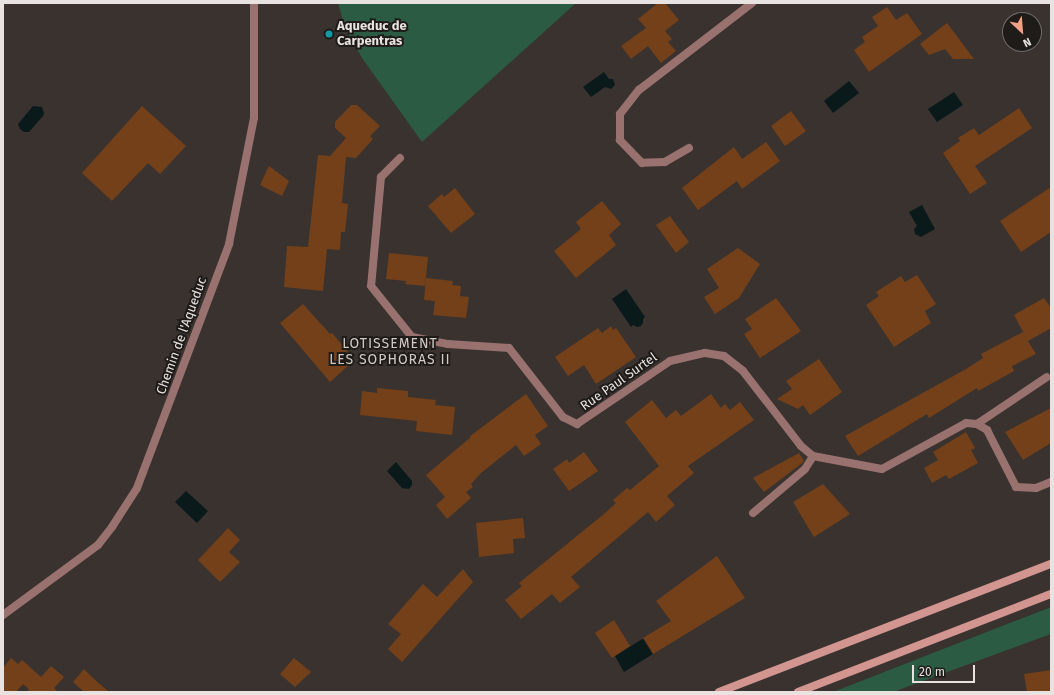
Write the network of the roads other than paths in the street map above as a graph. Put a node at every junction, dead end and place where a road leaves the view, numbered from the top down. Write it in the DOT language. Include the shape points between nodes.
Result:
graph roads {
  1 [pos="254,3"];
  2 [pos="752,3"];
  3 [pos="689,148"];
  4 [pos="400,158"];
  5 [pos="1047,377"];
  6 [pos="977,424"];
  7 [pos="813,456"];
  8 [pos="1051,482"];
  9 [pos="752,512"];
  10 [pos="1051,564"];
  11 [pos="1051,594"];
  12 [pos="3,615"];
  13 [pos="719,692"];
  14 [pos="798,692"];
  1 -- 12 [label="street, Chemin de l'Aqueduc" via="254,118 229,244 137,488 98,545"];
  2 -- 3 [label="street" via="639,90 620,114 620,140 642,163 665,162"];
  4 -- 7 [label="street, Rue Paul Surtel" via="381,177 371,286 412,337 448,344 509,348 563,416 577,424 670,361 705,354 724,356 743,371 801,446"];
  5 -- 6 [label="street"];
  6 -- 7 [label="street" via="966,423 882,469"];
  6 -- 8 [label="street" via="987,430 1016,487 1036,488"];
  7 -- 9 [label="street" via="805,469"];
  10 -- 13 [label="main road"];
  11 -- 14 [label="main road"];
}
